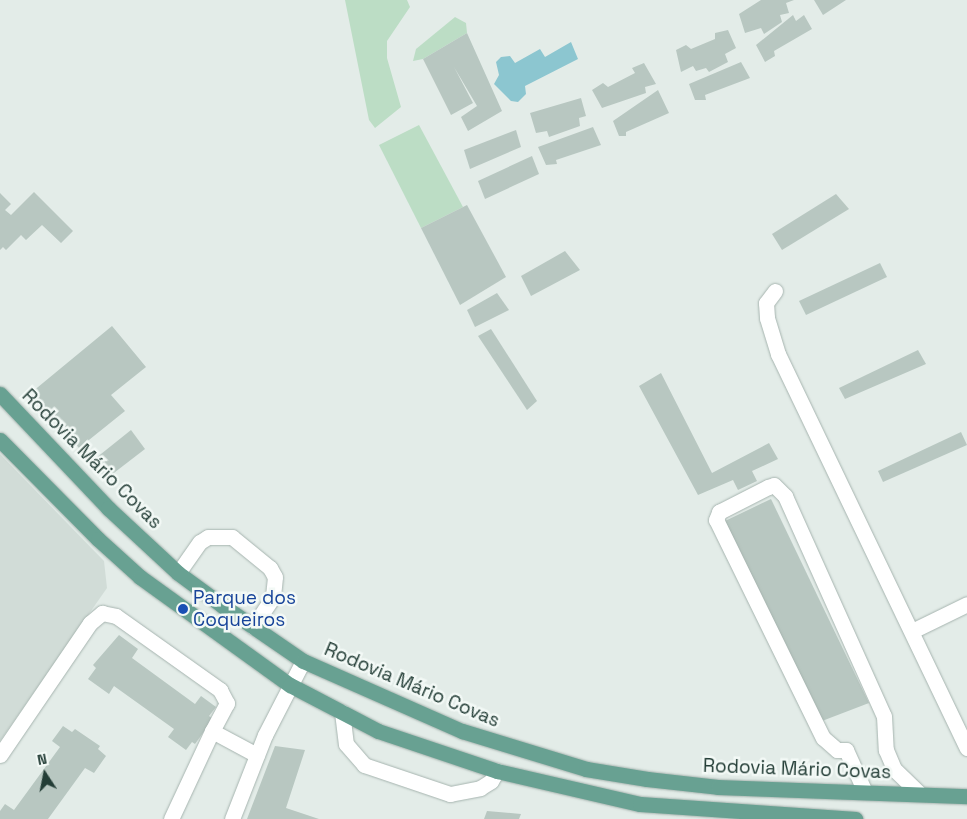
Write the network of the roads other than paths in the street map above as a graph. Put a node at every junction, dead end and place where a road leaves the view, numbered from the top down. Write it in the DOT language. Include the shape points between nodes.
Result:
graph roads {
  1 [pos="775,291"];
  2 [pos="0,394"];
  3 [pos="0,440"];
  4 [pos="178,573"];
  5 [pos="967,604"];
  6 [pos="253,626"];
  7 [pos="912,631"];
  8 [pos="303,661"];
  9 [pos="290,685"];
  10 [pos="342,712"];
  11 [pos="212,731"];
  12 [pos="967,748"];
  13 [pos="0,755"];
  14 [pos="257,755"];
  15 [pos="497,770"];
  16 [pos="865,792"];
  17 [pos="920,794"];
  18 [pos="967,796"];
  19 [pos="701,814"];
  20 [pos="171,819"];
  21 [pos="232,819"];
  22 [pos="853,819"];
  1 -- 7 [label="street" via="766,303 778,354"];
  2 -- 4 [label="main road, Rodovia Mário Covas" via="108,508"];
  3 -- 9 [label="main road" via="140,577"];
  4 -- 6 [label="main road, Rodovia Mário Covas"];
  4 -- 6 [label="street" via="200,542 220,534 232,536 270,568 274,577 273,597"];
  5 -- 7 [label="street"];
  6 -- 8 [label="main road, Rodovia Mário Covas"];
  7 -- 12 [label="street"];
  8 -- 9 [label="street"];
  8 -- 16 [label="main road, Rodovia Mário Covas" via="462,731 586,769 718,787"];
  9 -- 10 [label="main road"];
  9 -- 14 [label="street"];
  10 -- 15 [label="main road" via="378,731"];
  10 -- 15 [label="street" via="346,744 364,765 450,794 480,788 491,780"];
  11 -- 13 [label="street" via="227,703 220,690 116,616 102,613 90,623"];
  11 -- 14 [label="street"];
  11 -- 20 [label="street"];
  14 -- 21 [label="street"];
  15 -- 19 [label="main road" via="640,804"];
  16 -- 17 [label="main road, Rodovia Mário Covas"];
  16 -- 17 [label="street" via="846,750 837,750 823,738 716,520 719,512 774,485 785,496 884,716 886,750 894,769"];
  17 -- 18 [label="main road, Rodovia Mário Covas"];
  19 -- 22 [label="main road"];
}
